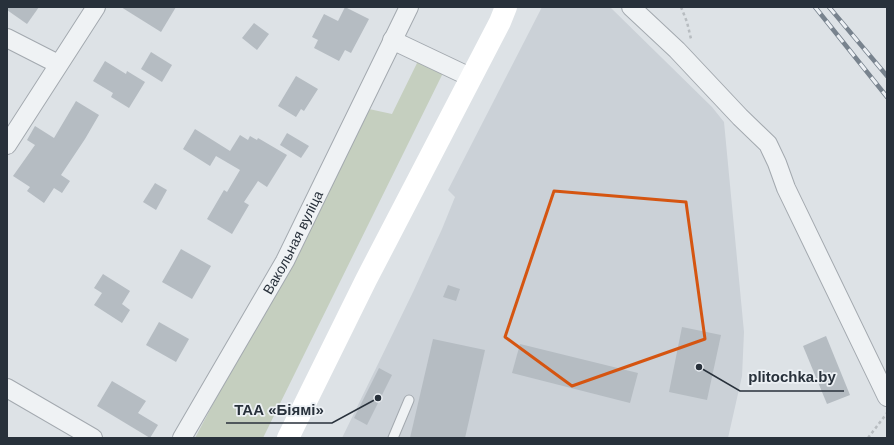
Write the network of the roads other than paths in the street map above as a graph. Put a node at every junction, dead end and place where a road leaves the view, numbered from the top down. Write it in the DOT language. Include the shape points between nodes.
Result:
graph roads {
  1 [pos="96,7"];
  2 [pos="409,7"];
  3 [pos="506,7"];
  4 [pos="631,7"];
  5 [pos="7,38"];
  6 [pos="392,40"];
  7 [pos="58,64"];
  8 [pos="470,77"];
  9 [pos="7,145"];
  10 [pos="7,388"];
  11 [pos="887,397"];
  12 [pos="409,400"];
  13 [pos="92,438"];
  14 [pos="182,438"];
  15 [pos="288,438"];
  16 [pos="393,438"];
  1 -- 7 [label="street"];
  2 -- 6 [label="street, Вакольная вуліца"];
  3 -- 8 [label="main road"];
  4 -- 11 [label="street" via="677,50 768,144 786,188"];
  5 -- 7 [label="street"];
  6 -- 8 [label="street"];
  6 -- 14 [label="street, Вакольная вуліца" via="285,261"];
  7 -- 9 [label="street"];
  8 -- 15 [label="main road"];
  10 -- 13 [label="street"];
  12 -- 16 [label="lane"];
}
